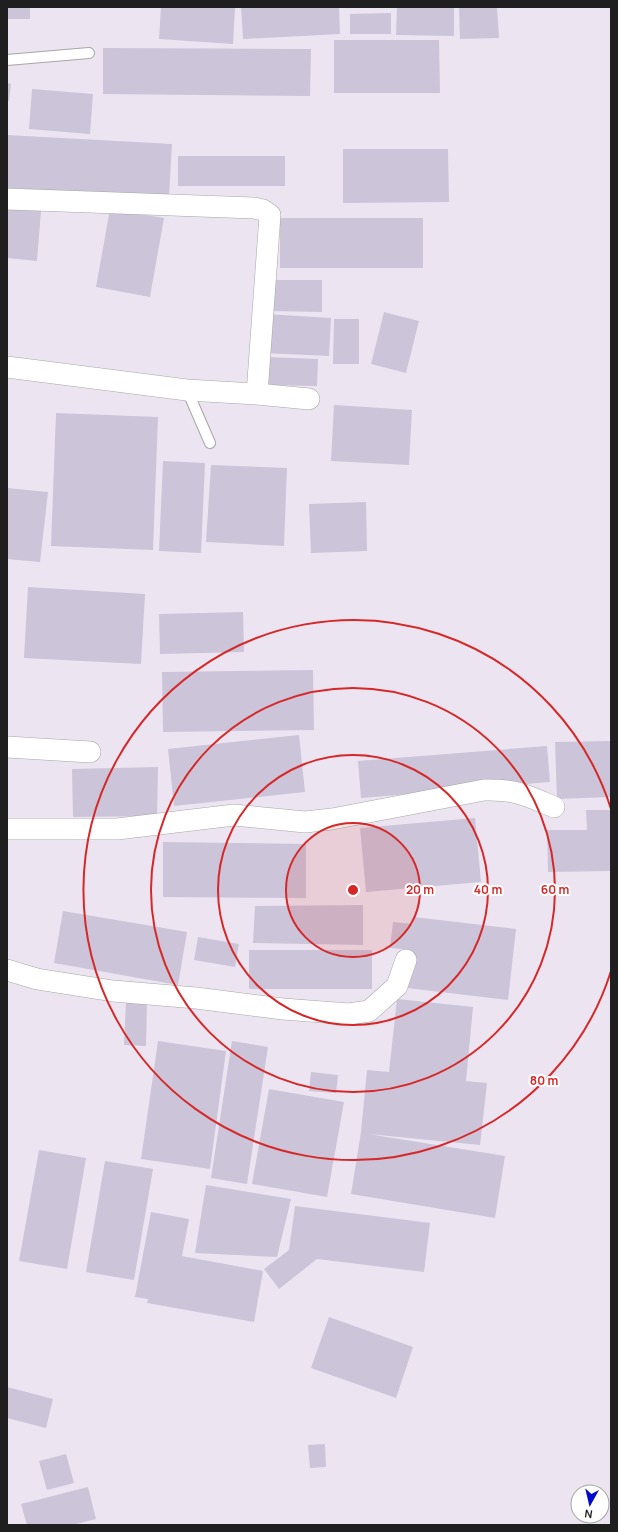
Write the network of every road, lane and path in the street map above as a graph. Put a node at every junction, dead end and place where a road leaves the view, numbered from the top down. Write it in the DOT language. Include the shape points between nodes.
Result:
graph roads {
  1 [pos="89,53"];
  2 [pos="7,60"];
  3 [pos="7,199"];
  4 [pos="7,367"];
  5 [pos="187,390"];
  6 [pos="257,394"];
  7 [pos="309,399"];
  8 [pos="210,443"];
  9 [pos="7,748"];
  10 [pos="90,752"];
  11 [pos="554,807"];
  12 [pos="7,829"];
  13 [pos="406,960"];
  14 [pos="7,970"];
  1 -- 2 [label="lane"];
  3 -- 6 [label="street" via="254,208 270,215"];
  4 -- 5 [label="street"];
  5 -- 6 [label="street"];
  5 -- 8 [label="lane"];
  6 -- 7 [label="street"];
  9 -- 10 [label="street"];
  11 -- 12 [label="street" via="521,793 484,790 332,820 305,822 234,815 116,829"];
  13 -- 14 [label="street" via="397,986 369,1011 349,1014 113,991 37,979"];
}
